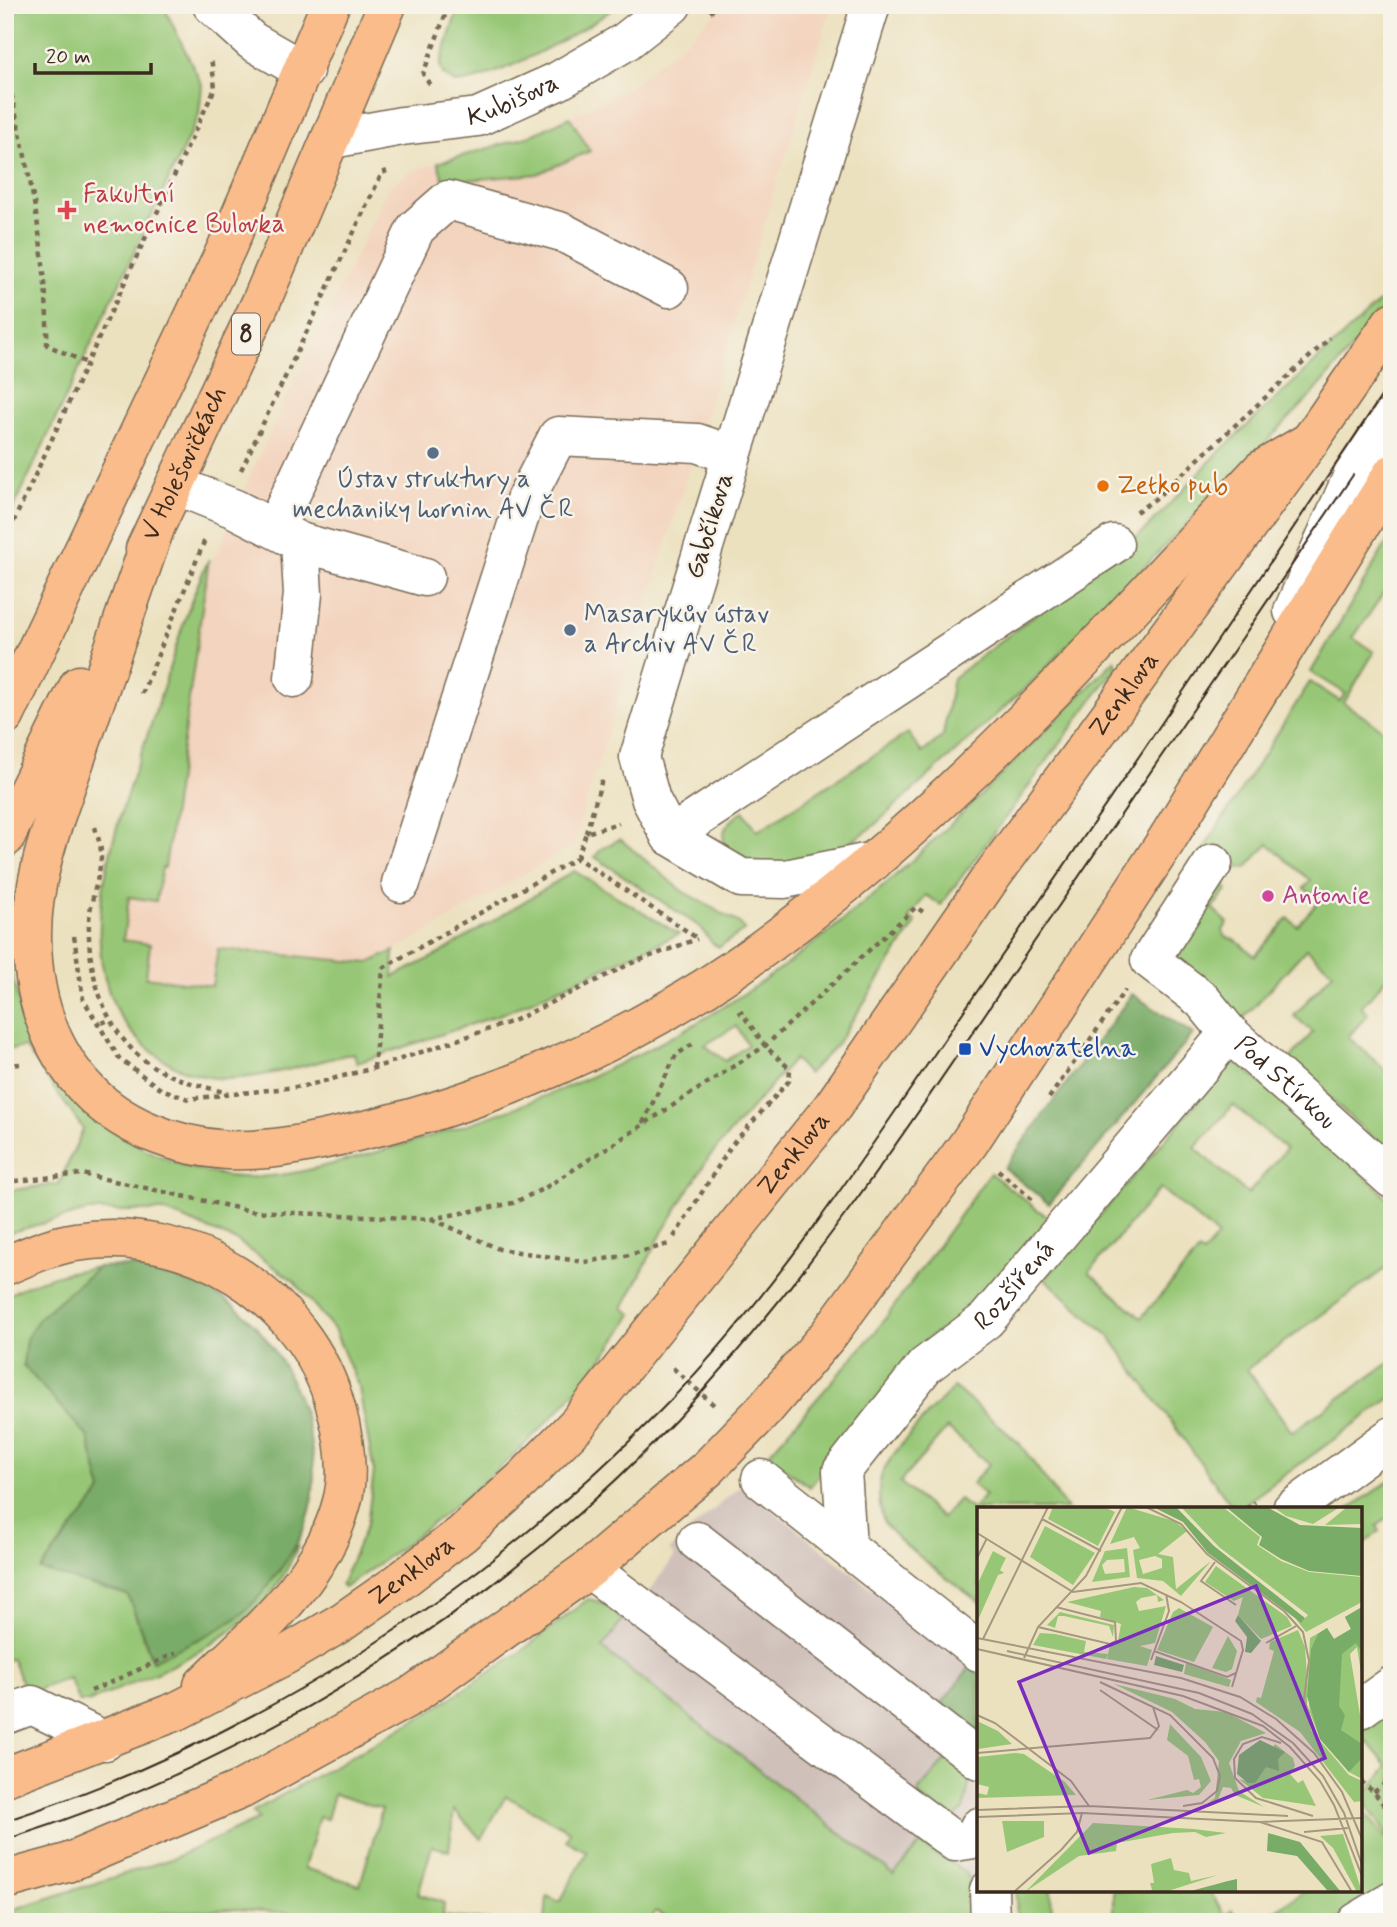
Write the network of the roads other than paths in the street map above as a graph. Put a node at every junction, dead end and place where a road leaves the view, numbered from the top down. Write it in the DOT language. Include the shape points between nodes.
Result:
graph roads {
  1 [pos="212,5"];
  2 [pos="330,5"];
  3 [pos="387,5"];
  4 [pos="672,5"];
  5 [pos="872,5"];
  6 [pos="304,71"];
  7 [pos="332,139"];
  8 [pos="669,288"];
  9 [pos="1392,322"];
  10 [pos="1392,417"];
  11 [pos="1310,441"];
  12 [pos="732,455"];
  13 [pos="1392,474"];
  14 [pos="175,485"];
  15 [pos="155,528"];
  16 [pos="1120,531"];
  17 [pos="288,535"];
  18 [pos="425,576"];
  19 [pos="295,678"];
  20 [pos="1260,687"];
  21 [pos="5,716"];
  22 [pos="670,836"];
  23 [pos="5,838"];
  24 [pos="874,861"];
  25 [pos="1213,863"];
  26 [pos="401,884"];
  27 [pos="1229,1033"];
  28 [pos="1392,1180"];
  29 [pos="5,1266"];
  30 [pos="1392,1436"];
  31 [pos="761,1479"];
  32 [pos="1295,1507"];
  33 [pos="697,1541"];
  34 [pos="847,1547"];
  35 [pos="589,1569"];
  36 [pos="977,1650"];
  37 [pos="1392,1686"];
  38 [pos="1362,1708"];
  39 [pos="177,1711"];
  40 [pos="5,1715"];
  41 [pos="105,1741"];
  42 [pos="977,1758"];
  43 [pos="5,1777"];
  44 [pos="977,1837"];
  45 [pos="5,1880"];
  46 [pos="989,1892"];
  47 [pos="1392,1901"];
  48 [pos="990,1922"];
  49 [pos="1357,1922"];
  1 -- 6 [label="street" via="252,40"];
  2 -- 6 [label="main road, 8"];
  3 -- 7 [label="main road, V Holešovičkách / 8"];
  4 -- 7 [label="street, Kubišova" via="625,42 558,81 478,117"];
  5 -- 12 [label="street, Gabčíkova"];
  6 -- 21 [label="main road, 8" via="227,247"];
  7 -- 14 [label="main road, V Holešovičkách / 8"];
  8 -- 17 [label="street" via="562,232 448,200 416,228"];
  9 -- 11 [label="main road, Zenklova"];
  10 -- 20 [label="street" via="1353,475"];
  11 -- 24 [label="main road" via="1261,470 988,756"];
  11 -- 39 [label="main road, Zenklova" via="987,883 833,1106 578,1423 462,1534 398,1583 284,1656"];
  12 -- 22 [label="street, Gabčíkova" via="639,757 651,800"];
  12 -- 26 [label="street" via="697,443 558,436 525,500"];
  13 -- 20 [label="main road"];
  14 -- 15 [label="main road, V Holešovičkách / 8"];
  14 -- 17 [label="street"];
  15 -- 23 [label="main road, V Holešovičkách / 8"];
  15 -- 24 [label="main road" via="39,867 32,935 41,1013 60,1054 91,1095 141,1128 199,1147 262,1149 373,1128 475,1097 554,1066 685,999 739,965"];
  16 -- 22 [label="street"];
  17 -- 18 [label="street"];
  17 -- 19 [label="street" via="303,594"];
  20 -- 35 [label="main road" via="1062,1003 829,1334 736,1439 668,1504"];
  22 -- 24 [label="street" via="741,878 785,879"];
  25 -- 27 [label="street, Pod Stírkou" via="1150,960 1202,1000"];
  27 -- 28 [label="street, Pod Stírkou"];
  27 -- 34 [label="street, Rozšířená" via="986,1320 925,1366 842,1471"];
  29 -- 39 [label="main road" via="40,1250 88,1241 139,1241 190,1253 249,1283 275,1304 316,1356 331,1390 345,1463 343,1500 327,1544 300,1585"];
  30 -- 32 [label="street"];
  31 -- 34 [label="street"];
  33 -- 42 [label="street"];
  34 -- 36 [label="street"];
  35 -- 44 [label="street" via="955,1842"];
  35 -- 45 [label="main road" via="411,1696 242,1789 67,1863"];
  37 -- 38 [label="street"];
  39 -- 41 [label="main road, Zenklova"];
  40 -- 41 [label="street" via="32,1705"];
  41 -- 43 [label="main road, Zenklova"];
  46 -- 48 [label="street"];
  47 -- 49 [label="street"];
}
